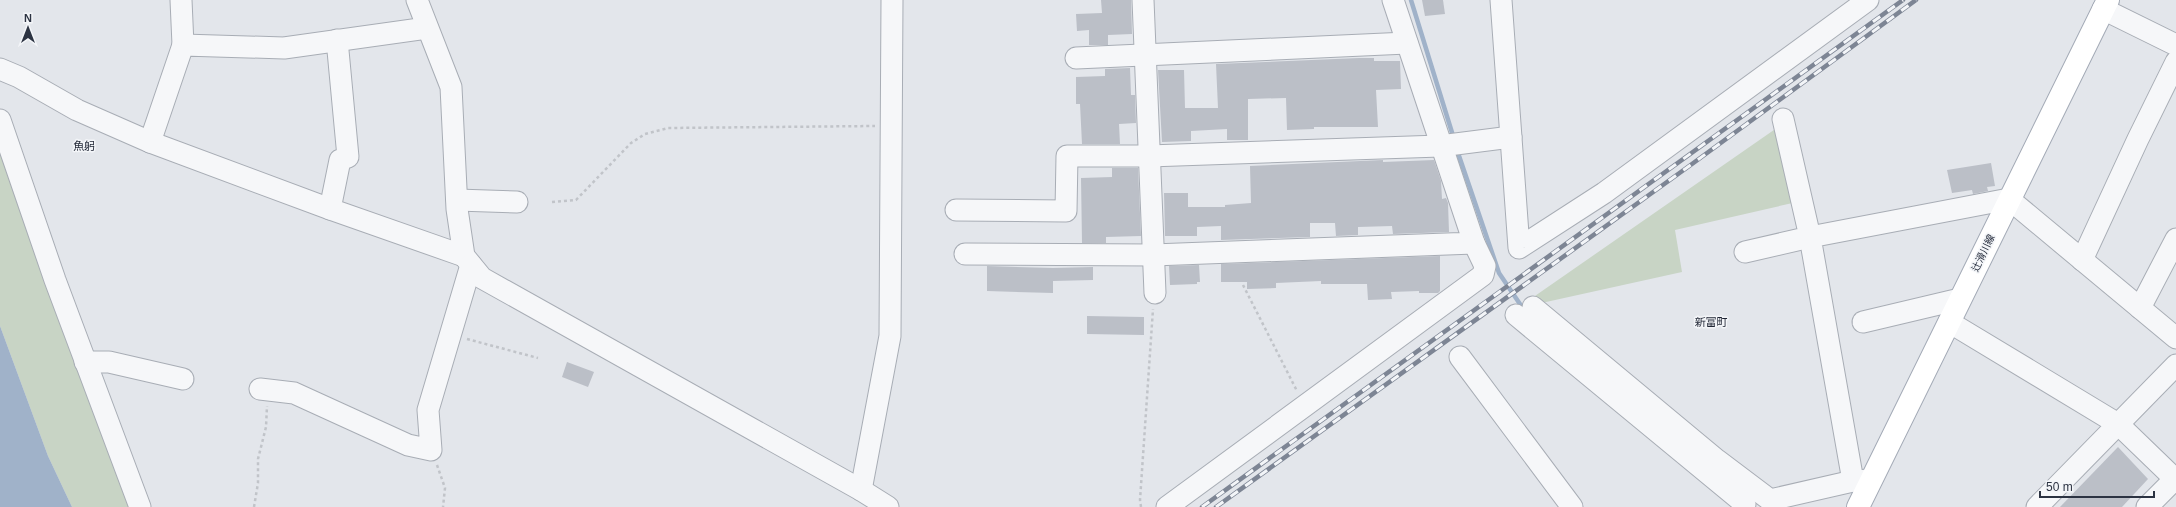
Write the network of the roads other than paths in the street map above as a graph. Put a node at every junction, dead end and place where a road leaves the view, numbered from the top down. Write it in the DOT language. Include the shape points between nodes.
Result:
graph roads {
  1 [pos="181,0"];
  2 [pos="417,0"];
  3 [pos="892,0"];
  4 [pos="1143,0"];
  5 [pos="1394,0"];
  6 [pos="1501,0"];
  7 [pos="1868,0"];
  8 [pos="2105,4"];
  9 [pos="427,28"];
  10 [pos="337,40"];
  11 [pos="1407,43"];
  12 [pos="2176,45"];
  13 [pos="183,46"];
  14 [pos="1144,55"];
  15 [pos="1076,58"];
  16 [pos="2176,62"];
  17 [pos="0,69"];
  18 [pos="1784,119"];
  19 [pos="0,120"];
  20 [pos="1511,136"];
  21 [pos="150,142"];
  22 [pos="1440,146"];
  23 [pos="1149,156"];
  24 [pos="2009,199"];
  25 [pos="456,200"];
  26 [pos="517,202"];
  27 [pos="330,209"];
  28 [pos="956,210"];
  29 [pos="1810,237"];
  30 [pos="2176,239"];
  31 [pos="1474,243"];
  32 [pos="1745,252"];
  33 [pos="965,254"];
  34 [pos="1153,255"];
  35 [pos="468,260"];
  36 [pos="2082,260"];
  37 [pos="1155,293"];
  38 [pos="1960,299"];
  39 [pos="2140,308"];
  40 [pos="1863,322"];
  41 [pos="1949,322"];
  42 [pos="2176,338"];
  43 [pos="1460,357"];
  44 [pos="85,362"];
  45 [pos="2176,365"];
  46 [pos="183,379"];
  47 [pos="265,390"];
  48 [pos="2118,424"];
  49 [pos="2176,479"];
  50 [pos="1862,480"];
  51 [pos="861,490"];
  52 [pos="1770,500"];
  53 [pos="1738,506"];
  54 [pos="140,507"];
  55 [pos="888,507"];
  56 [pos="1167,507"];
  57 [pos="1572,507"];
  58 [pos="1858,507"];
  59 [pos="2036,507"];
  60 [pos="2146,507"];
  1 -- 13 [label="street"];
  2 -- 9 [label="street"];
  3 -- 51 [label="street" via="890,336"];
  4 -- 14 [label="street"];
  5 -- 11 [label="street"];
  6 -- 20 [label="street"];
  7 -- 20 [label="street" via="1604,193 1519,248"];
  8 -- 12 [label="street"];
  8 -- 24 [label="main road, 辻滑川線"];
  9 -- 10 [label="street"];
  9 -- 25 [label="street" via="451,87"];
  10 -- 13 [label="street" via="284,48"];
  10 -- 27 [label="street" via="348,157 340,160"];
  11 -- 14 [label="street"];
  11 -- 22 [label="street"];
  13 -- 21 [label="street"];
  14 -- 15 [label="street"];
  14 -- 23 [label="street"];
  16 -- 36 [label="street"];
  17 -- 21 [label="street" via="77,110"];
  18 -- 29 [label="street"];
  19 -- 44 [label="street"];
  20 -- 22 [label="street"];
  21 -- 27 [label="street"];
  22 -- 23 [label="street"];
  22 -- 31 [label="street"];
  23 -- 28 [label="street" via="1067,156 1066,211"];
  23 -- 34 [label="street"];
  24 -- 29 [label="street"];
  24 -- 36 [label="street"];
  24 -- 38 [label="main road, 辻滑川線"];
  25 -- 26 [label="street"];
  25 -- 35 [label="street"];
  27 -- 35 [label="street"];
  29 -- 32 [label="street"];
  29 -- 50 [label="street"];
  30 -- 39 [label="street"];
  31 -- 34 [label="street"];
  31 -- 56 [label="street" via="1485,266 1483,275"];
  33 -- 34 [label="street"];
  34 -- 37 [label="street"];
  35 -- 47 [label="street" via="451,335 428,410 431,450 408,445 294,393"];
  35 -- 51 [label="street" via="482,278"];
  36 -- 39 [label="street"];
  38 -- 40 [label="street"];
  38 -- 41 [label="main road, 辻滑川線"];
  39 -- 42 [label="street"];
  41 -- 48 [label="street"];
  41 -- 50 [label="main road, 辻滑川線"];
  43 -- 57 [label="street"];
  44 -- 46 [label="street" via="109,362"];
  44 -- 54 [label="street"];
  45 -- 48 [label="street"];
  48 -- 49 [label="street"];
  48 -- 59 [label="street"];
  49 -- 60 [label="street"];
  50 -- 52 [label="street"];
  50 -- 58 [label="main road, 辻滑川線"];
  51 -- 55 [label="street"];
  52 -- 53 [label="street"];
  52 -- 53 [label="street" via="1524,311"];
}
